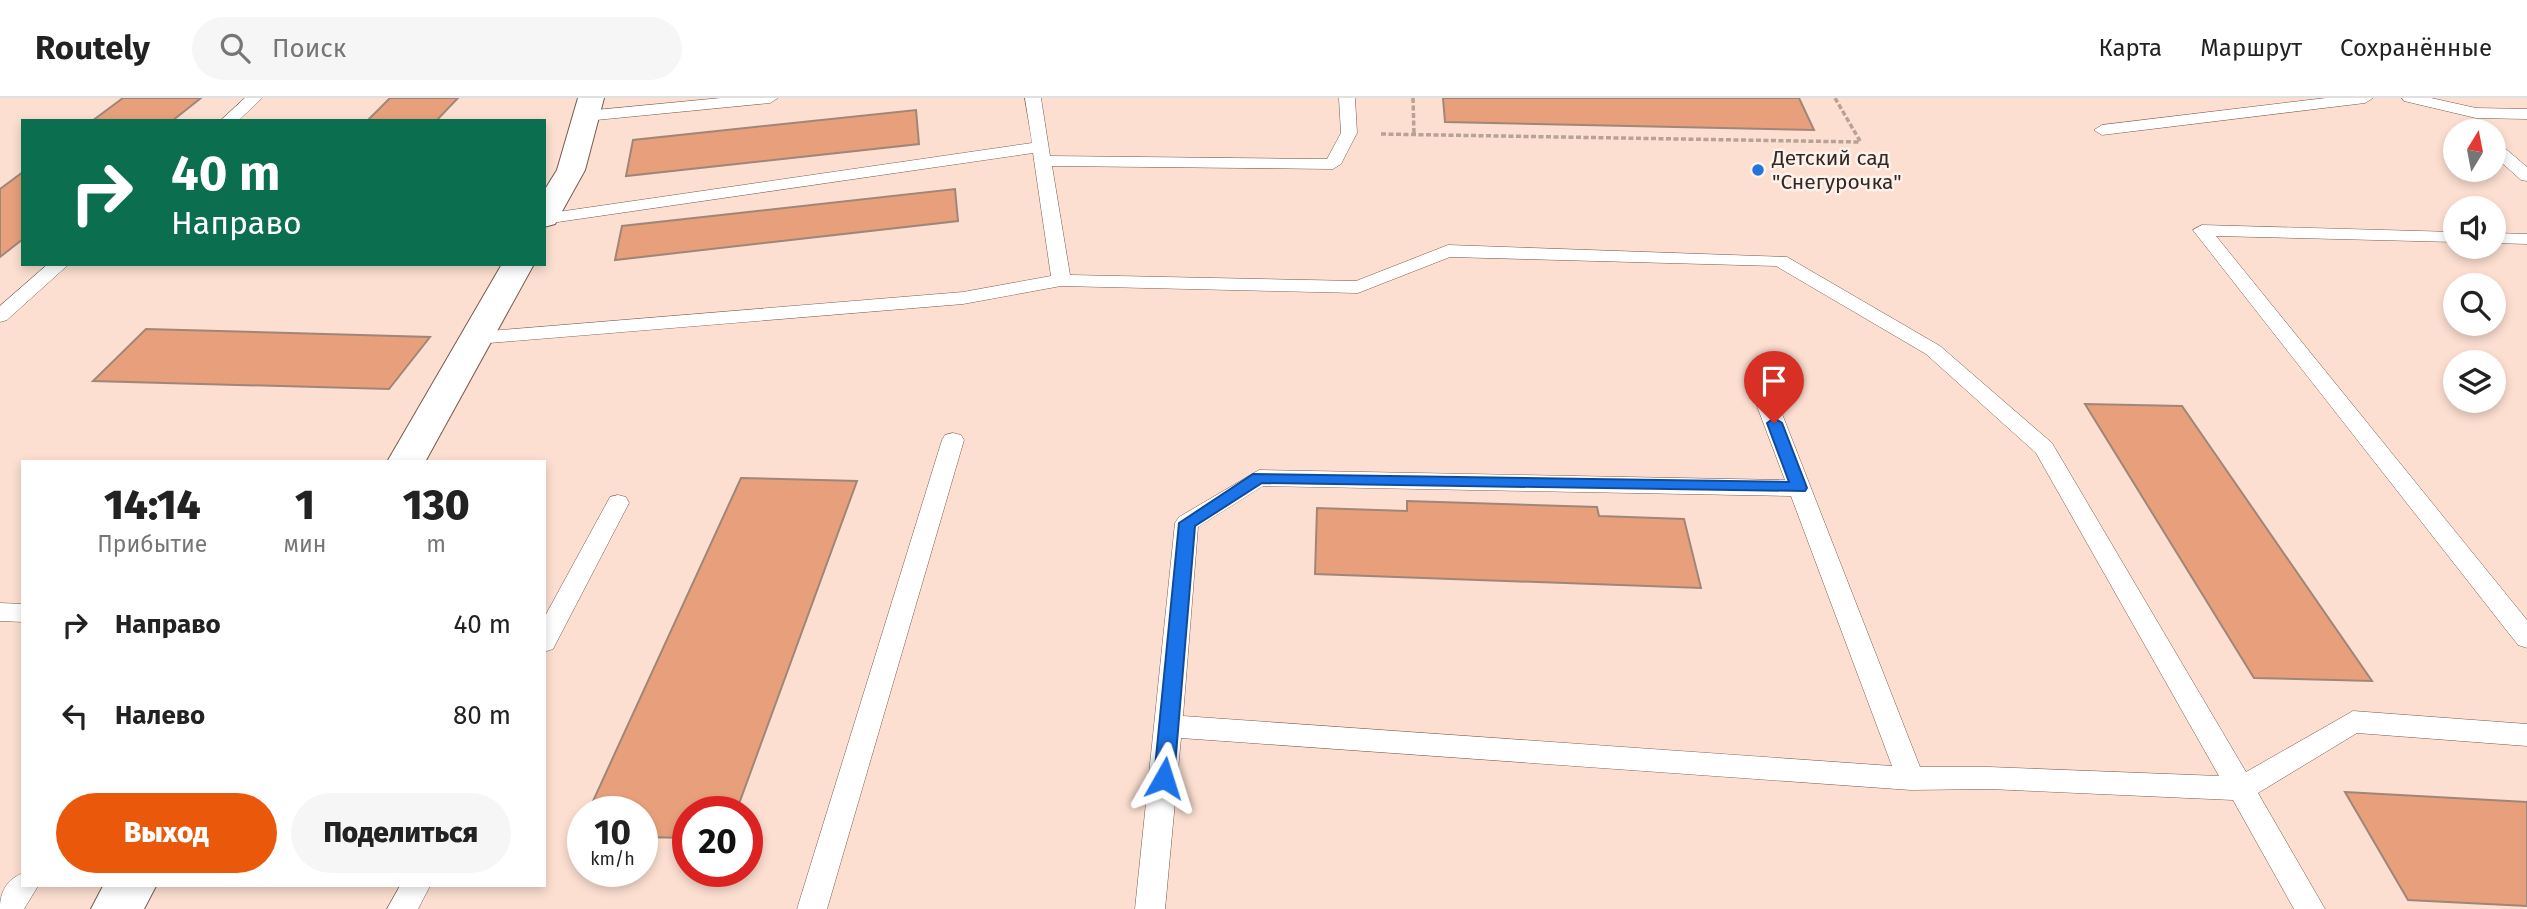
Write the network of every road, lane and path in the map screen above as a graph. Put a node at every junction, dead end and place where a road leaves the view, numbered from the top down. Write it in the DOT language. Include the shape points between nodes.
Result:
graph roads {
  1 [pos="254,98"];
  2 [pos="770,98"];
  3 [pos="1033,98"];
  4 [pos="1347,98"];
  5 [pos="1413,98"];
  6 [pos="1835,98"];
  7 [pos="2365,98"];
  8 [pos="2410,98"];
  9 [pos="2443,106"];
  10 [pos="588,107"];
  11 [pos="2527,114"];
  12 [pos="230,119"];
  13 [pos="2459,119"];
  14 [pos="2102,130"];
  15 [pos="1349,133"];
  16 [pos="1413,134"];
  17 [pos="1042,154"];
  18 [pos="2506,158"];
  19 [pos="2527,176"];
  20 [pos="546,214"];
  21 [pos="546,218"];
  22 [pos="2443,237"];
  23 [pos="2506,238"];
  24 [pos="2527,239"];
  25 [pos="58,266"];
  26 [pos="517,266"];
  27 [pos="1061,281"];
  28 [pos="0,316"];
  29 [pos="477,338"];
  30 [pos="1766,401"];
  31 [pos="953,440"];
  32 [pos="407,460"];
  33 [pos="1799,488"];
  34 [pos="618,503"];
  35 [pos="0,612"];
  36 [pos="21,613"];
  37 [pos="546,638"];
  38 [pos="2527,638"];
  39 [pos="1170,726"];
  40 [pos="2527,735"];
  41 [pos="1911,779"];
  42 [pos="2241,789"];
  43 [pos="23,887"];
  44 [pos="130,887"];
  45 [pos="414,887"];
  46 [pos="6,909"];
  47 [pos="116,909"];
  48 [pos="402,909"];
  49 [pos="812,909"];
  50 [pos="1150,909"];
  51 [pos="2310,909"];
  1 -- 12 [label="lane"];
  2 -- 10 [label="lane"];
  3 -- 17 [label="lane"];
  4 -- 15 [label="lane"];
  5 -- 16 [label="path"];
  6 -- 16 [label="path" via="1860,142"];
  7 -- 14 [label="lane"];
  8 -- 9 [label="lane"];
  9 -- 11 [label="lane" via="2476,113"];
  9 -- 13 [label="lane"];
  10 -- 20 [label="street" via="571,170"];
  15 -- 16 [label="path"];
  15 -- 17 [label="lane" via="1333,164"];
  17 -- 21 [label="lane"];
  17 -- 27 [label="lane"];
  18 -- 19 [label="lane"];
  22 -- 38 [label="lane" via="2202,230"];
  23 -- 24 [label="lane"];
  25 -- 28 [label="lane"];
  26 -- 29 [label="street"];
  27 -- 29 [label="lane" via="963,299"];
  27 -- 42 [label="lane" via="1358,287 1448,251 1780,261 1933,350 2044,448"];
  29 -- 32 [label="street"];
  30 -- 33 [label="lane"];
  31 -- 49 [label="lane"];
  33 -- 39 [label="lane" via="1259,478 1187,523"];
  33 -- 41 [label="lane"];
  34 -- 37 [label="lane"];
  35 -- 36 [label="lane"];
  39 -- 41 [label="lane"];
  39 -- 50 [label="lane"];
  40 -- 42 [label="lane" via="2353,722"];
  41 -- 42 [label="lane"];
  42 -- 51 [label="lane"];
  43 -- 46 [label="lane"];
  44 -- 47 [label="street"];
  45 -- 48 [label="lane"];
}
